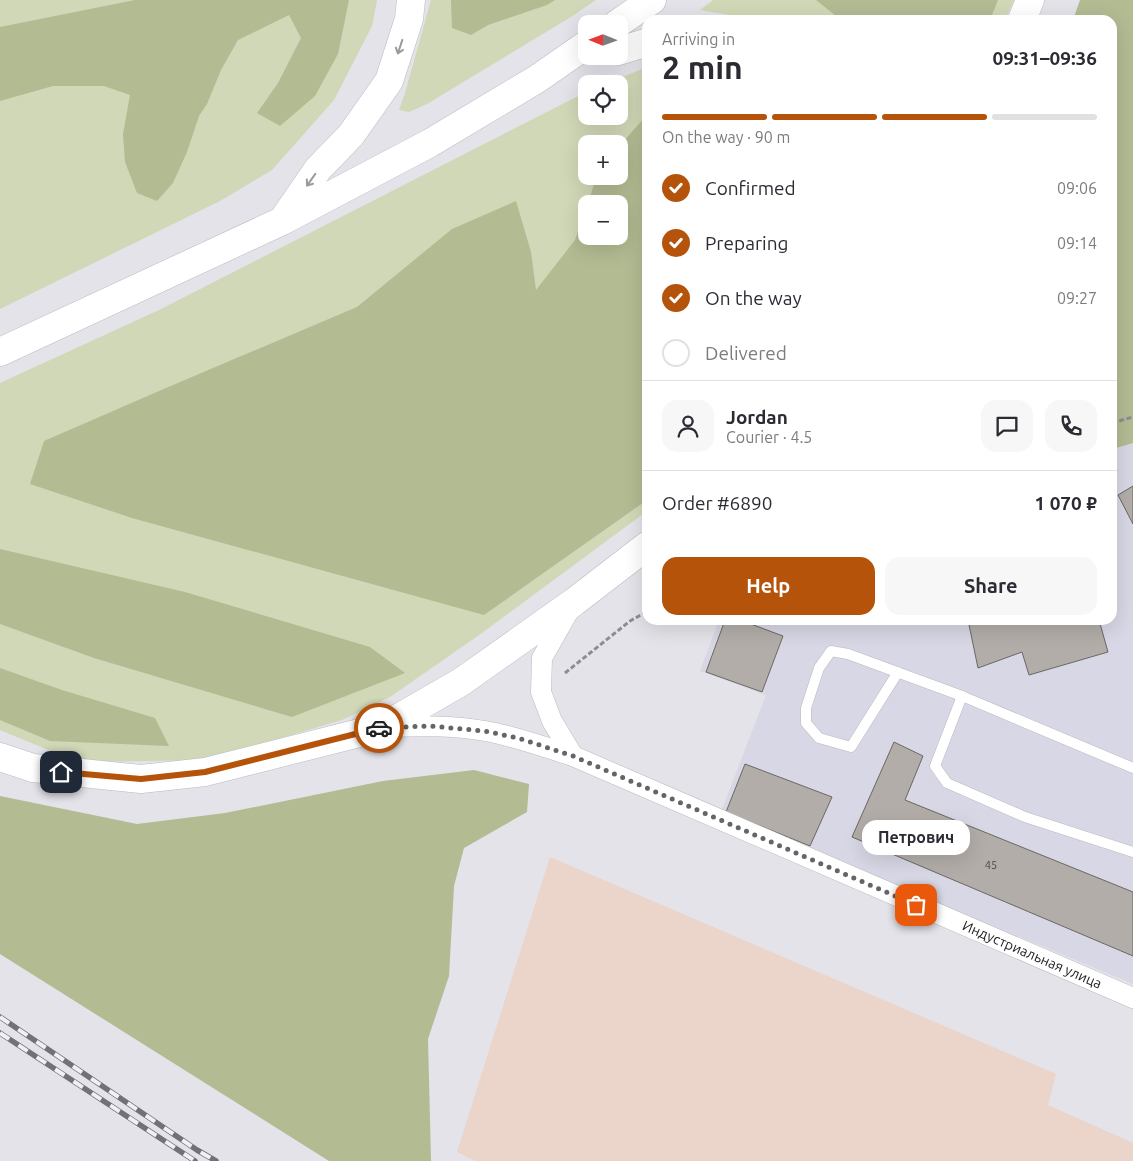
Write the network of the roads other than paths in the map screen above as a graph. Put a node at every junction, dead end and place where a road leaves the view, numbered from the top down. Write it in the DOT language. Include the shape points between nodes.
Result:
graph roads {
  1 [pos="410,0"];
  2 [pos="652,0"];
  3 [pos="1030,0"];
  4 [pos="1024,15"];
  5 [pos="628,16"];
  6 [pos="642,44"];
  7 [pos="628,48"];
  8 [pos="578,51"];
  9 [pos="578,64"];
  10 [pos="537,79"];
  11 [pos="282,221"];
  12 [pos="0,352"];
  13 [pos="642,550"];
  14 [pos="574,602"];
  15 [pos="898,672"];
  16 [pos="962,696"];
  17 [pos="383,727"];
  18 [pos="573,756"];
  19 [pos="0,757"];
  20 [pos="1133,768"];
  21 [pos="1133,852"];
  22 [pos="1133,998"];
  1 -- 11 [label="street, one-way" via="409,19 389,81 351,135 318,169"];
  2 -- 5 [label="street"];
  3 -- 4 [label="street"];
  6 -- 7 [label="street"];
  8 -- 10 [label="street"];
  9 -- 10 [label="street"];
  10 -- 11 [label="street" via="430,143"];
  11 -- 12 [label="street"];
  13 -- 14 [label="street"];
  14 -- 17 [label="street" via="461,682"];
  14 -- 18 [label="street" via="542,658 541,692 552,720"];
  15 -- 15 [label="lane" via="831,651 819,668 806,708 806,723 819,738 851,747"];
  15 -- 16 [label="lane"];
  16 -- 20 [label="lane"];
  16 -- 21 [label="lane" via="935,766 947,783 1025,817"];
  17 -- 18 [label="street, Индустриальная улица" via="430,726 484,731"];
  17 -- 19 [label="street" via="205,772 141,779 33,768"];
  18 -- 22 [label="street, Индустриальная улица"];
}
